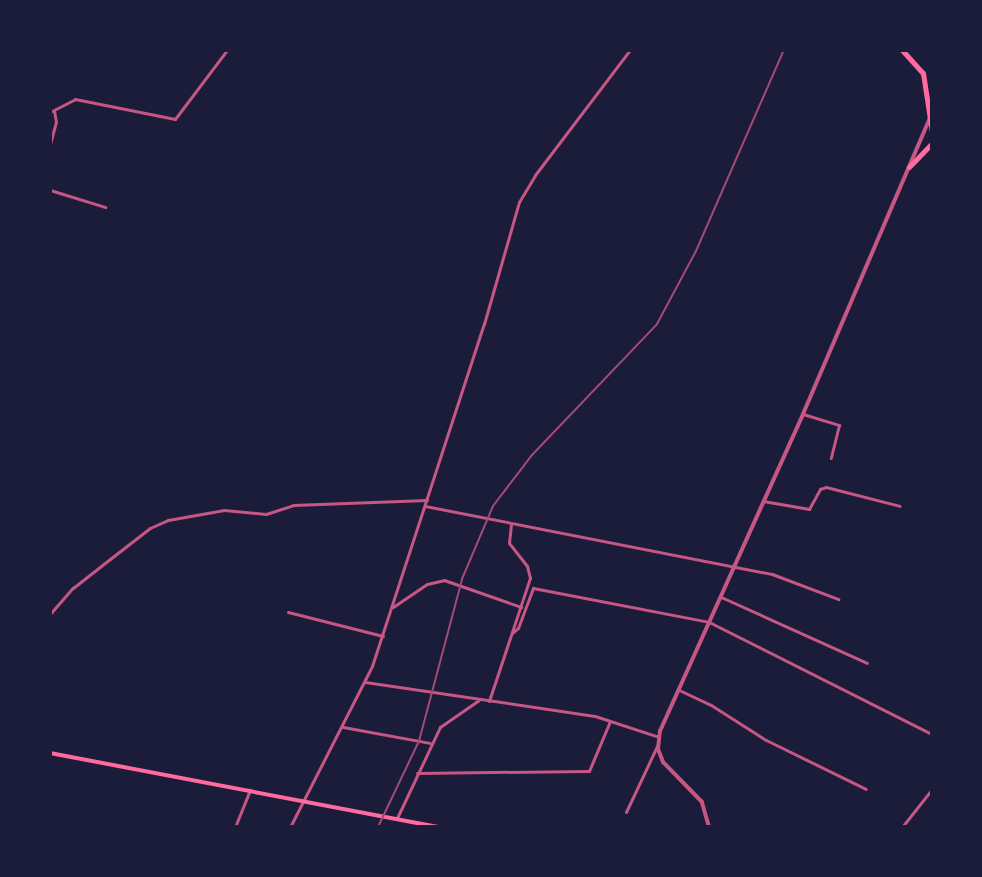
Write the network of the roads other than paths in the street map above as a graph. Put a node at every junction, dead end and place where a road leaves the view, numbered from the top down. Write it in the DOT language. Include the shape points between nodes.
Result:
graph roads {
  1 [pos="227,50"];
  2 [pos="630,50"];
  3 [pos="902,50"];
  4 [pos="923,73"];
  5 [pos="932,76"];
  6 [pos="52,112"];
  7 [pos="932,113"];
  8 [pos="928,122"];
  9 [pos="932,132"];
  10 [pos="932,143"];
  11 [pos="50,144"];
  12 [pos="909,167"];
  13 [pos="50,190"];
  14 [pos="105,207"];
  15 [pos="803,414"];
  16 [pos="831,458"];
  17 [pos="427,500"];
  18 [pos="763,501"];
  19 [pos="425,506"];
  20 [pos="900,506"];
  21 [pos="511,524"];
  22 [pos="734,567"];
  23 [pos="721,597"];
  24 [pos="838,599"];
  25 [pos="521,607"];
  26 [pos="392,608"];
  27 [pos="288,612"];
  28 [pos="50,614"];
  29 [pos="709,622"];
  30 [pos="512,633"];
  31 [pos="383,636"];
  32 [pos="867,663"];
  33 [pos="365,682"];
  34 [pos="679,690"];
  35 [pos="479,700"];
  36 [pos="489,701"];
  37 [pos="610,721"];
  38 [pos="343,727"];
  39 [pos="932,734"];
  40 [pos="659,737"];
  41 [pos="432,743"];
  42 [pos="658,744"];
  43 [pos="50,753"];
  44 [pos="417,773"];
  45 [pos="866,789"];
  46 [pos="932,789"];
  47 [pos="250,790"];
  48 [pos="303,801"];
  49 [pos="626,812"];
  50 [pos="397,819"];
  51 [pos="412,824"];
  52 [pos="235,827"];
  53 [pos="290,827"];
  54 [pos="438,827"];
  55 [pos="709,827"];
  56 [pos="902,827"];
  1 -- 6 [label="street" via="175,119 75,99"];
  2 -- 17 [label="street" via="519,202"];
  3 -- 4 [label="highway"];
  4 -- 5 [label="highway"];
  4 -- 8 [label="highway"];
  6 -- 11 [label="street" via="56,122"];
  7 -- 8 [label="street"];
  8 -- 9 [label="highway"];
  8 -- 12 [label="street"];
  10 -- 12 [label="highway"];
  12 -- 15 [label="street"];
  13 -- 14 [label="street"];
  15 -- 16 [label="street" via="839,425"];
  15 -- 18 [label="street"];
  17 -- 19 [label="street"];
  17 -- 28 [label="street" via="293,505 266,514 224,510 168,520 73,588"];
  18 -- 20 [label="street" via="809,509 826,487"];
  18 -- 22 [label="street"];
  19 -- 21 [label="street"];
  19 -- 26 [label="street"];
  21 -- 22 [label="street"];
  21 -- 25 [label="street" via="509,543 530,578"];
  22 -- 23 [label="street"];
  22 -- 24 [label="street" via="782,577"];
  23 -- 29 [label="street"];
  23 -- 32 [label="street"];
  25 -- 26 [label="street" via="452,582 427,584"];
  25 -- 30 [label="street"];
  26 -- 31 [label="street"];
  27 -- 31 [label="street"];
  29 -- 30 [label="street" via="533,588"];
  29 -- 34 [label="street"];
  29 -- 39 [label="street"];
  30 -- 36 [label="street"];
  31 -- 33 [label="street"];
  33 -- 35 [label="street"];
  33 -- 38 [label="street"];
  34 -- 40 [label="street"];
  34 -- 45 [label="street"];
  35 -- 36 [label="street"];
  35 -- 41 [label="street" via="444,723"];
  36 -- 37 [label="street"];
  37 -- 40 [label="street"];
  37 -- 44 [label="street" via="589,771"];
  38 -- 41 [label="street"];
  38 -- 48 [label="street"];
  40 -- 42 [label="street"];
  41 -- 44 [label="street"];
  42 -- 49 [label="street"];
  42 -- 55 [label="street" via="663,762 702,802"];
  43 -- 47 [label="main road"];
  44 -- 50 [label="street"];
  46 -- 56 [label="street"];
  47 -- 48 [label="main road"];
  47 -- 52 [label="street"];
  48 -- 50 [label="main road"];
  48 -- 53 [label="street"];
  50 -- 51 [label="main road"];
  51 -- 54 [label="main road"];
}
